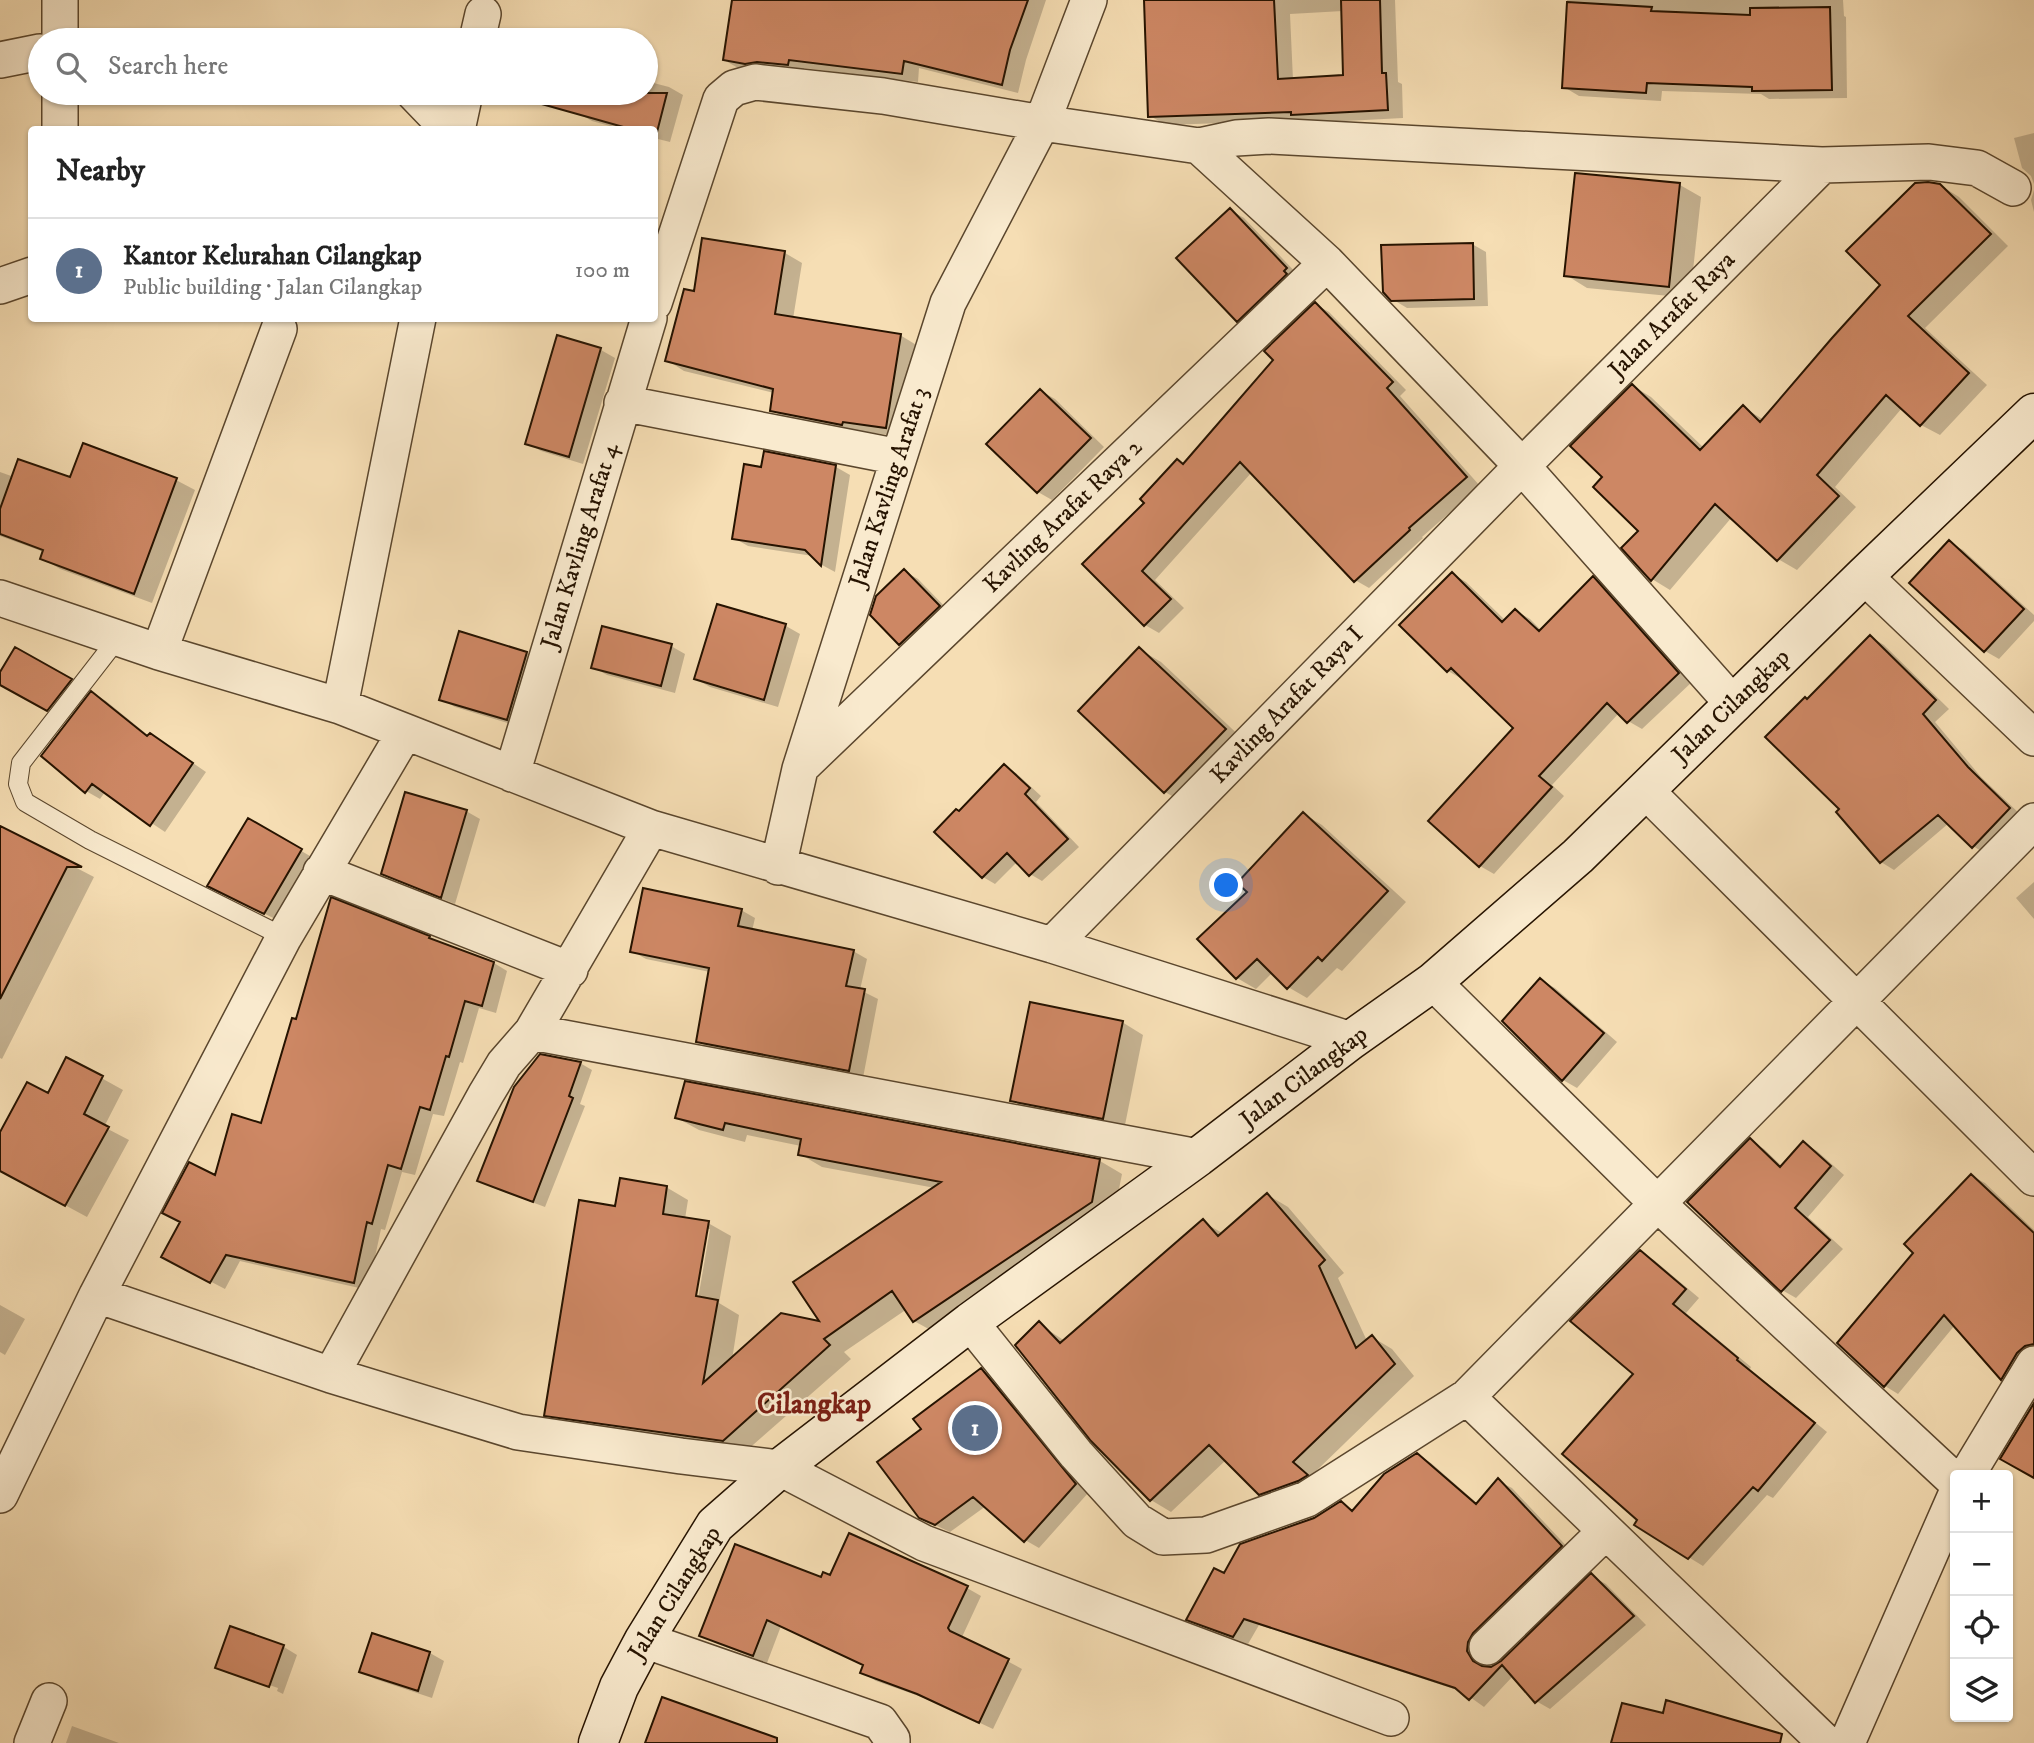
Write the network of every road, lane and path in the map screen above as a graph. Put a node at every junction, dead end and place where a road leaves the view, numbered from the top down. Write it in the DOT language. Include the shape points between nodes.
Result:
graph roads {
  1 [pos="60,0"];
  2 [pos="1089,0"];
  3 [pos="60,28"];
  4 [pos="28,54"];
  5 [pos="0,60"];
  6 [pos="60,105"];
  7 [pos="426,105"];
  8 [pos="462,105"];
  9 [pos="1042,123"];
  10 [pos="60,126"];
  11 [pos="443,126"];
  12 [pos="458,126"];
  13 [pos="1199,146"];
  14 [pos="1822,165"];
  15 [pos="2013,188"];
  16 [pos="1327,263"];
  17 [pos="28,276"];
  18 [pos="0,286"];
  19 [pos="658,291"];
  20 [pos="417,322"];
  21 [pos="648,322"];
  22 [pos="279,329"];
  23 [pos="622,403"];
  24 [pos="2034,413"];
  25 [pos="899,457"];
  26 [pos="1522,466"];
  27 [pos="1864,576"];
  28 [pos="0,598"];
  29 [pos="118,638"];
  30 [pos="159,652"];
  31 [pos="1734,705"];
  32 [pos="340,706"];
  33 [pos="405,732"];
  34 [pos="2034,738"];
  35 [pos="800,769"];
  36 [pos="512,774"];
  37 [pos="1645,790"];
  38 [pos="2034,821"];
  39 [pos="651,828"];
  40 [pos="778,867"];
  41 [pos="321,872"];
  42 [pos="284,937"];
  43 [pos="1052,945"];
  44 [pos="570,970"];
  45 [pos="1433,982"];
  46 [pos="1856,1003"];
  47 [pos="532,1032"];
  48 [pos="1351,1040"];
  49 [pos="1198,1157"];
  50 [pos="2034,1178"];
  51 [pos="1657,1203"];
  52 [pos="97,1295"];
  53 [pos="970,1322"];
  54 [pos="2034,1364"];
  55 [pos="331,1375"];
  56 [pos="1467,1397"];
  57 [pos="780,1468"];
  58 [pos="1969,1470"];
  59 [pos="1950,1476"];
  60 [pos="0,1495"];
  61 [pos="1950,1508"];
  62 [pos="1606,1531"];
  63 [pos="644,1640"];
  64 [pos="1487,1647"];
  65 [pos="49,1701"];
  66 [pos="1391,1718"];
  67 [pos="32,1743"];
  68 [pos="598,1743"];
  69 [pos="892,1743"];
  70 [pos="1826,1743"];
  71 [pos="1847,1743"];
  1 -- 3 [label="street"];
  2 -- 9 [label="street, Jalan Kavling Arafat 3"];
  4 -- 5 [label="street"];
  6 -- 10 [label="street"];
  7 -- 11 [label="street"];
  8 -- 12 [label="street"];
  9 -- 13 [label="street"];
  9 -- 19 [label="street" via="883,96 755,82 734,88 721,99"];
  9 -- 25 [label="street, Jalan Kavling Arafat 3" via="948,303"];
  13 -- 14 [label="street" via="1269,136"];
  13 -- 16 [label="street"];
  14 -- 15 [label="street" via="1929,162 1976,168"];
  14 -- 26 [label="street, Jalan Arafat Raya"];
  16 -- 26 [label="street"];
  16 -- 35 [label="street, Kavling Arafat Raya 2"];
  17 -- 18 [label="street"];
  20 -- 32 [label="street"];
  21 -- 23 [label="street, Jalan Kavling Arafat 4"];
  22 -- 30 [label="street"];
  23 -- 25 [label="street"];
  23 -- 36 [label="street, Jalan Kavling Arafat 4"];
  24 -- 27 [label="street, Jalan Cilangkap"];
  25 -- 35 [label="street, Jalan Kavling Arafat 3"];
  26 -- 31 [label="street"];
  26 -- 43 [label="street, Kavling Arafat Raya I"];
  27 -- 31 [label="street, Jalan Cilangkap"];
  27 -- 34 [label="street"];
  28 -- 29 [label="street"];
  29 -- 30 [label="street"];
  29 -- 42 [label="lane" via="21,763 18,784 25,802 90,840"];
  30 -- 32 [label="street"];
  31 -- 37 [label="street, Jalan Cilangkap"];
  32 -- 33 [label="street"];
  33 -- 36 [label="street"];
  33 -- 41 [label="street"];
  35 -- 40 [label="street, Jalan Kavling Arafat 3"];
  36 -- 39 [label="street"];
  37 -- 45 [label="street, Jalan Cilangkap" via="1578,856"];
  37 -- 46 [label="street"];
  38 -- 46 [label="street"];
  39 -- 40 [label="street"];
  39 -- 44 [label="street"];
  40 -- 43 [label="street"];
  41 -- 42 [label="street"];
  41 -- 44 [label="street"];
  42 -- 52 [label="street"];
  43 -- 48 [label="street"];
  44 -- 47 [label="street"];
  45 -- 48 [label="street, Jalan Cilangkap"];
  45 -- 51 [label="street"];
  46 -- 50 [label="street"];
  46 -- 51 [label="street"];
  47 -- 49 [label="street"];
  47 -- 55 [label="street" via="486,1094"];
  48 -- 49 [label="street, Jalan Cilangkap"];
  49 -- 53 [label="street, Jalan Cilangkap"];
  51 -- 56 [label="street"];
  51 -- 59 [label="street"];
  52 -- 55 [label="street"];
  52 -- 60 [label="street"];
  53 -- 56 [label="street" via="1076,1454 1137,1521 1163,1537 1206,1535 1307,1499"];
  53 -- 57 [label="street, Jalan Cilangkap"];
  54 -- 58 [label="street"];
  55 -- 57 [label="street" via="518,1432"];
  56 -- 62 [label="street"];
  57 -- 63 [label="street, Jalan Cilangkap" via="715,1525"];
  57 -- 66 [label="street" via="924,1543"];
  61 -- 71 [label="street"];
  62 -- 64 [label="street"];
  62 -- 70 [label="street"];
  63 -- 68 [label="street, Jalan Cilangkap" via="619,1686"];
  63 -- 69 [label="street" via="880,1722"];
  65 -- 67 [label="street"];
}
